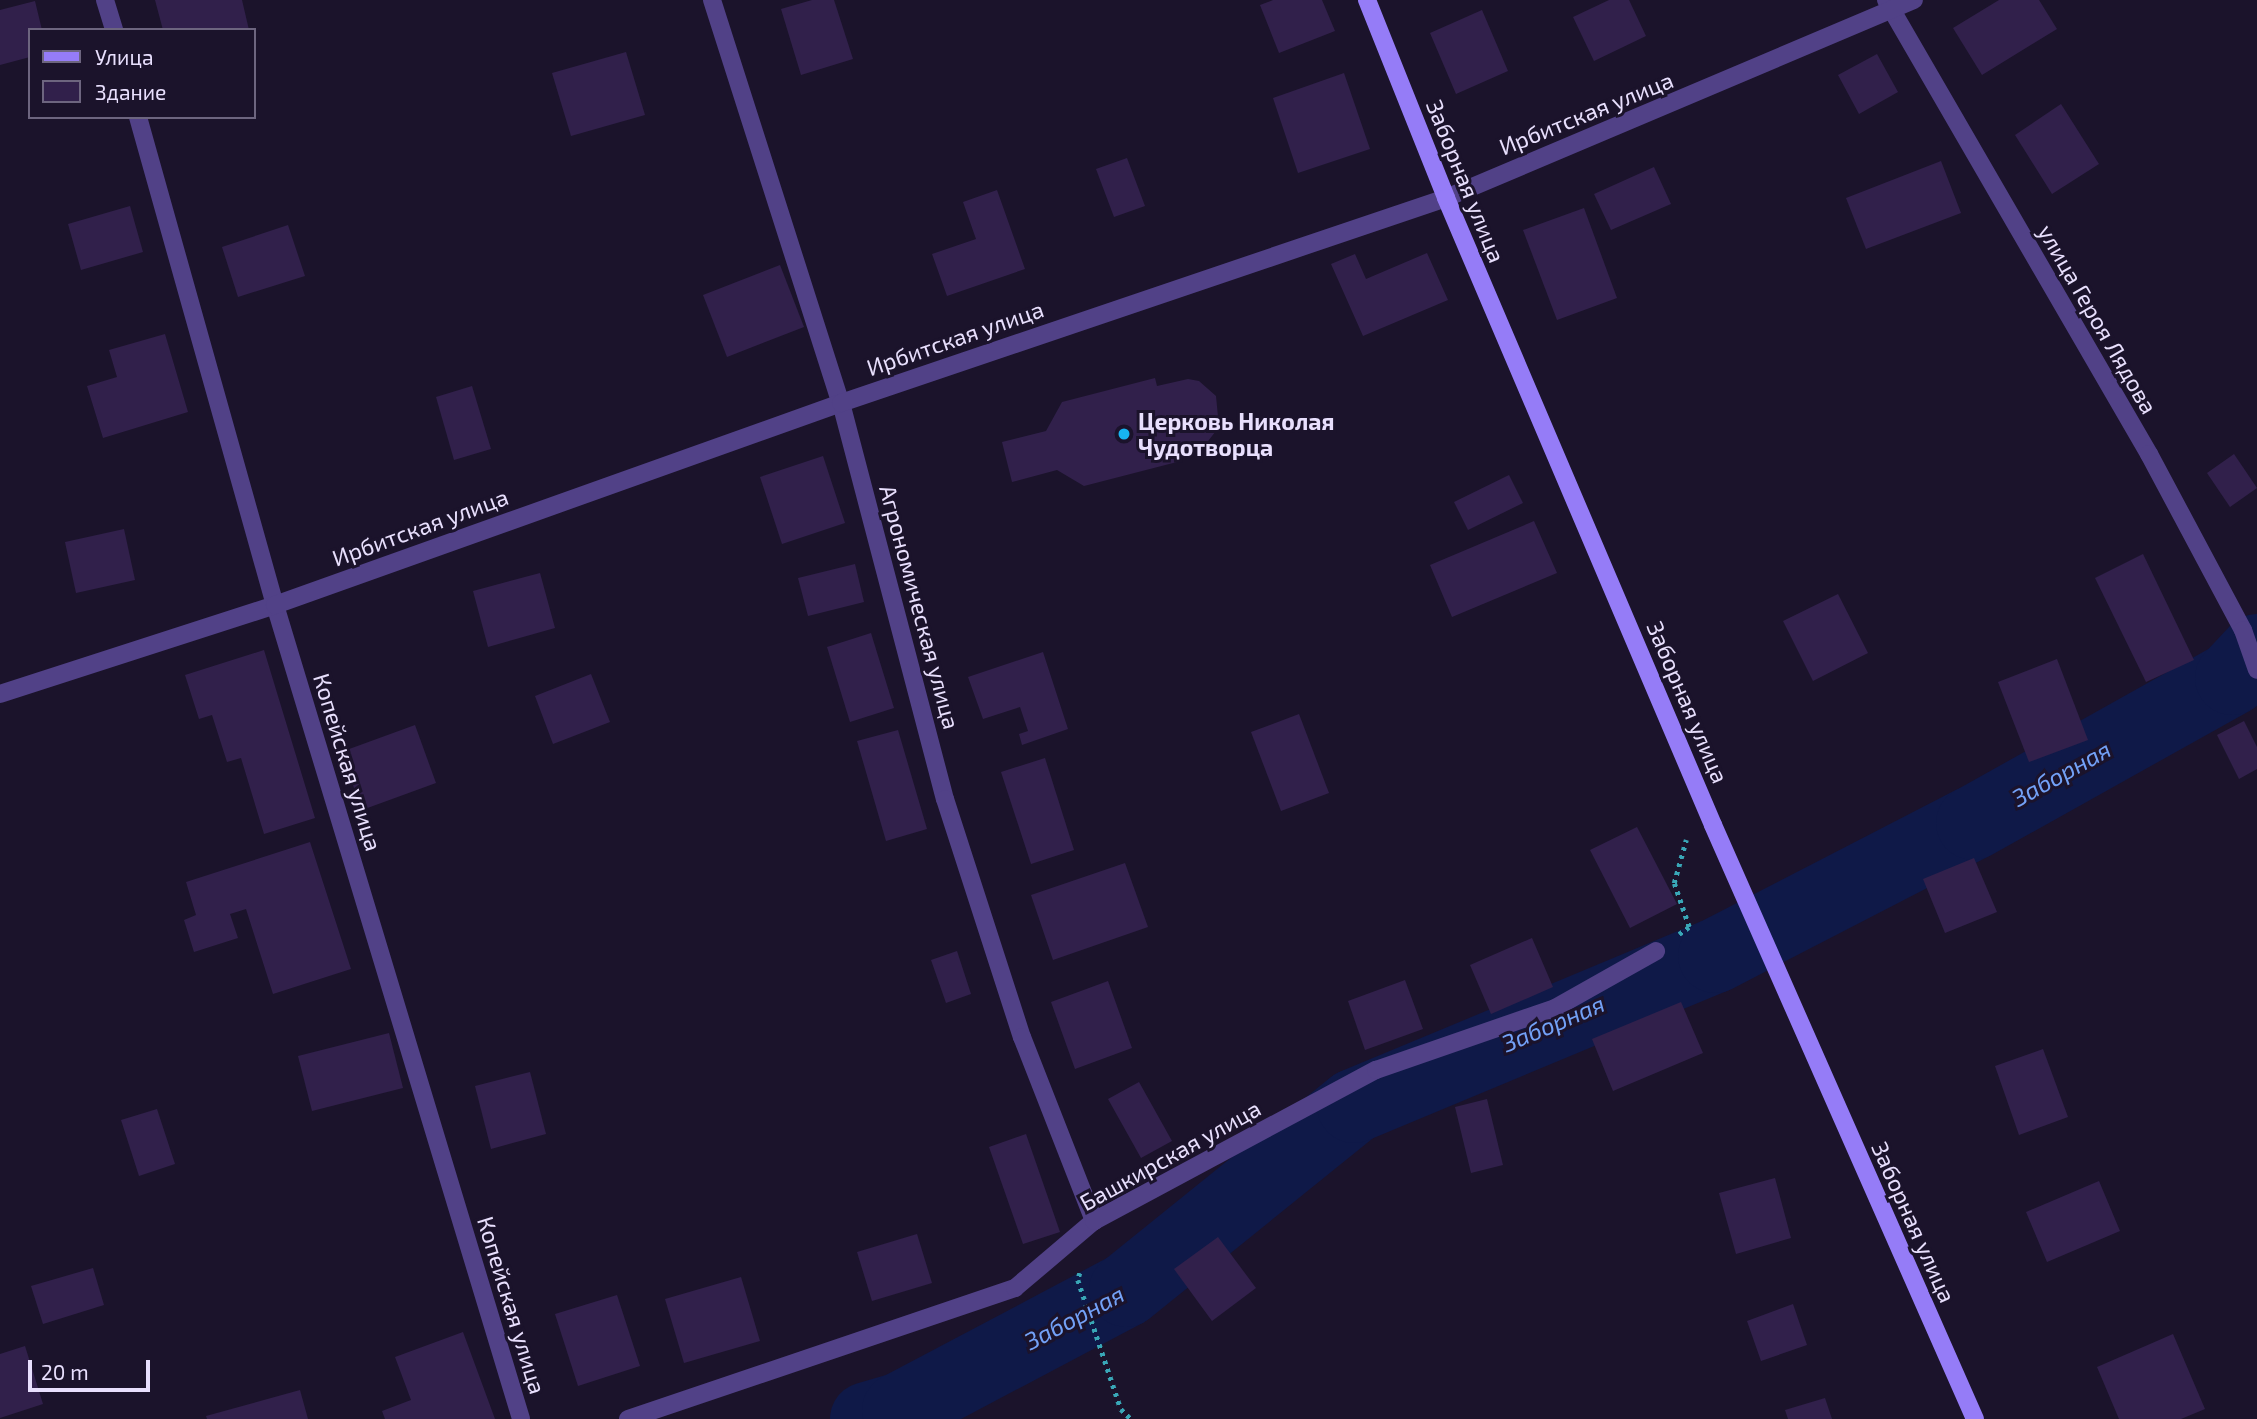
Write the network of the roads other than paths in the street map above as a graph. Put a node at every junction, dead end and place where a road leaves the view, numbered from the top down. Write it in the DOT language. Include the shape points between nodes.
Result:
graph roads {
  1 [pos="105,0"];
  2 [pos="712,0"];
  3 [pos="1367,0"];
  4 [pos="1914,0"];
  5 [pos="1888,7"];
  6 [pos="113,28"];
  7 [pos="139,119"];
  8 [pos="1446,198"];
  9 [pos="841,402"];
  10 [pos="275,605"];
  11 [pos="2257,670"];
  12 [pos="0,694"];
  13 [pos="1656,951"];
  14 [pos="1094,1221"];
  15 [pos="521,1419"];
  16 [pos="628,1419"];
  17 [pos="1975,1419"];
  1 -- 6 [label="street"];
  2 -- 9 [label="street, Агрономическая улица"];
  3 -- 8 [label="street, Заборная улица"];
  4 -- 5 [label="street, Ирбитская улица"];
  5 -- 8 [label="street, Ирбитская улица"];
  5 -- 11 [label="street, улица Героя Лядова" via="2149,454 2243,630"];
  7 -- 10 [label="street, Копейская улица"];
  8 -- 9 [label="street, Ирбитская улица"];
  8 -- 17 [label="street, Заборная улица" via="1796,1017"];
  9 -- 10 [label="street, Ирбитская улица"];
  9 -- 14 [label="street, Агрономическая улица" via="945,799 1022,1037"];
  10 -- 12 [label="street, Ирбитская улица"];
  10 -- 15 [label="street, Копейская улица"];
  13 -- 14 [label="street, Башкирская улица" via="1555,1008 1376,1070"];
  14 -- 16 [label="street, Башкирская улица" via="1015,1288"];
}
